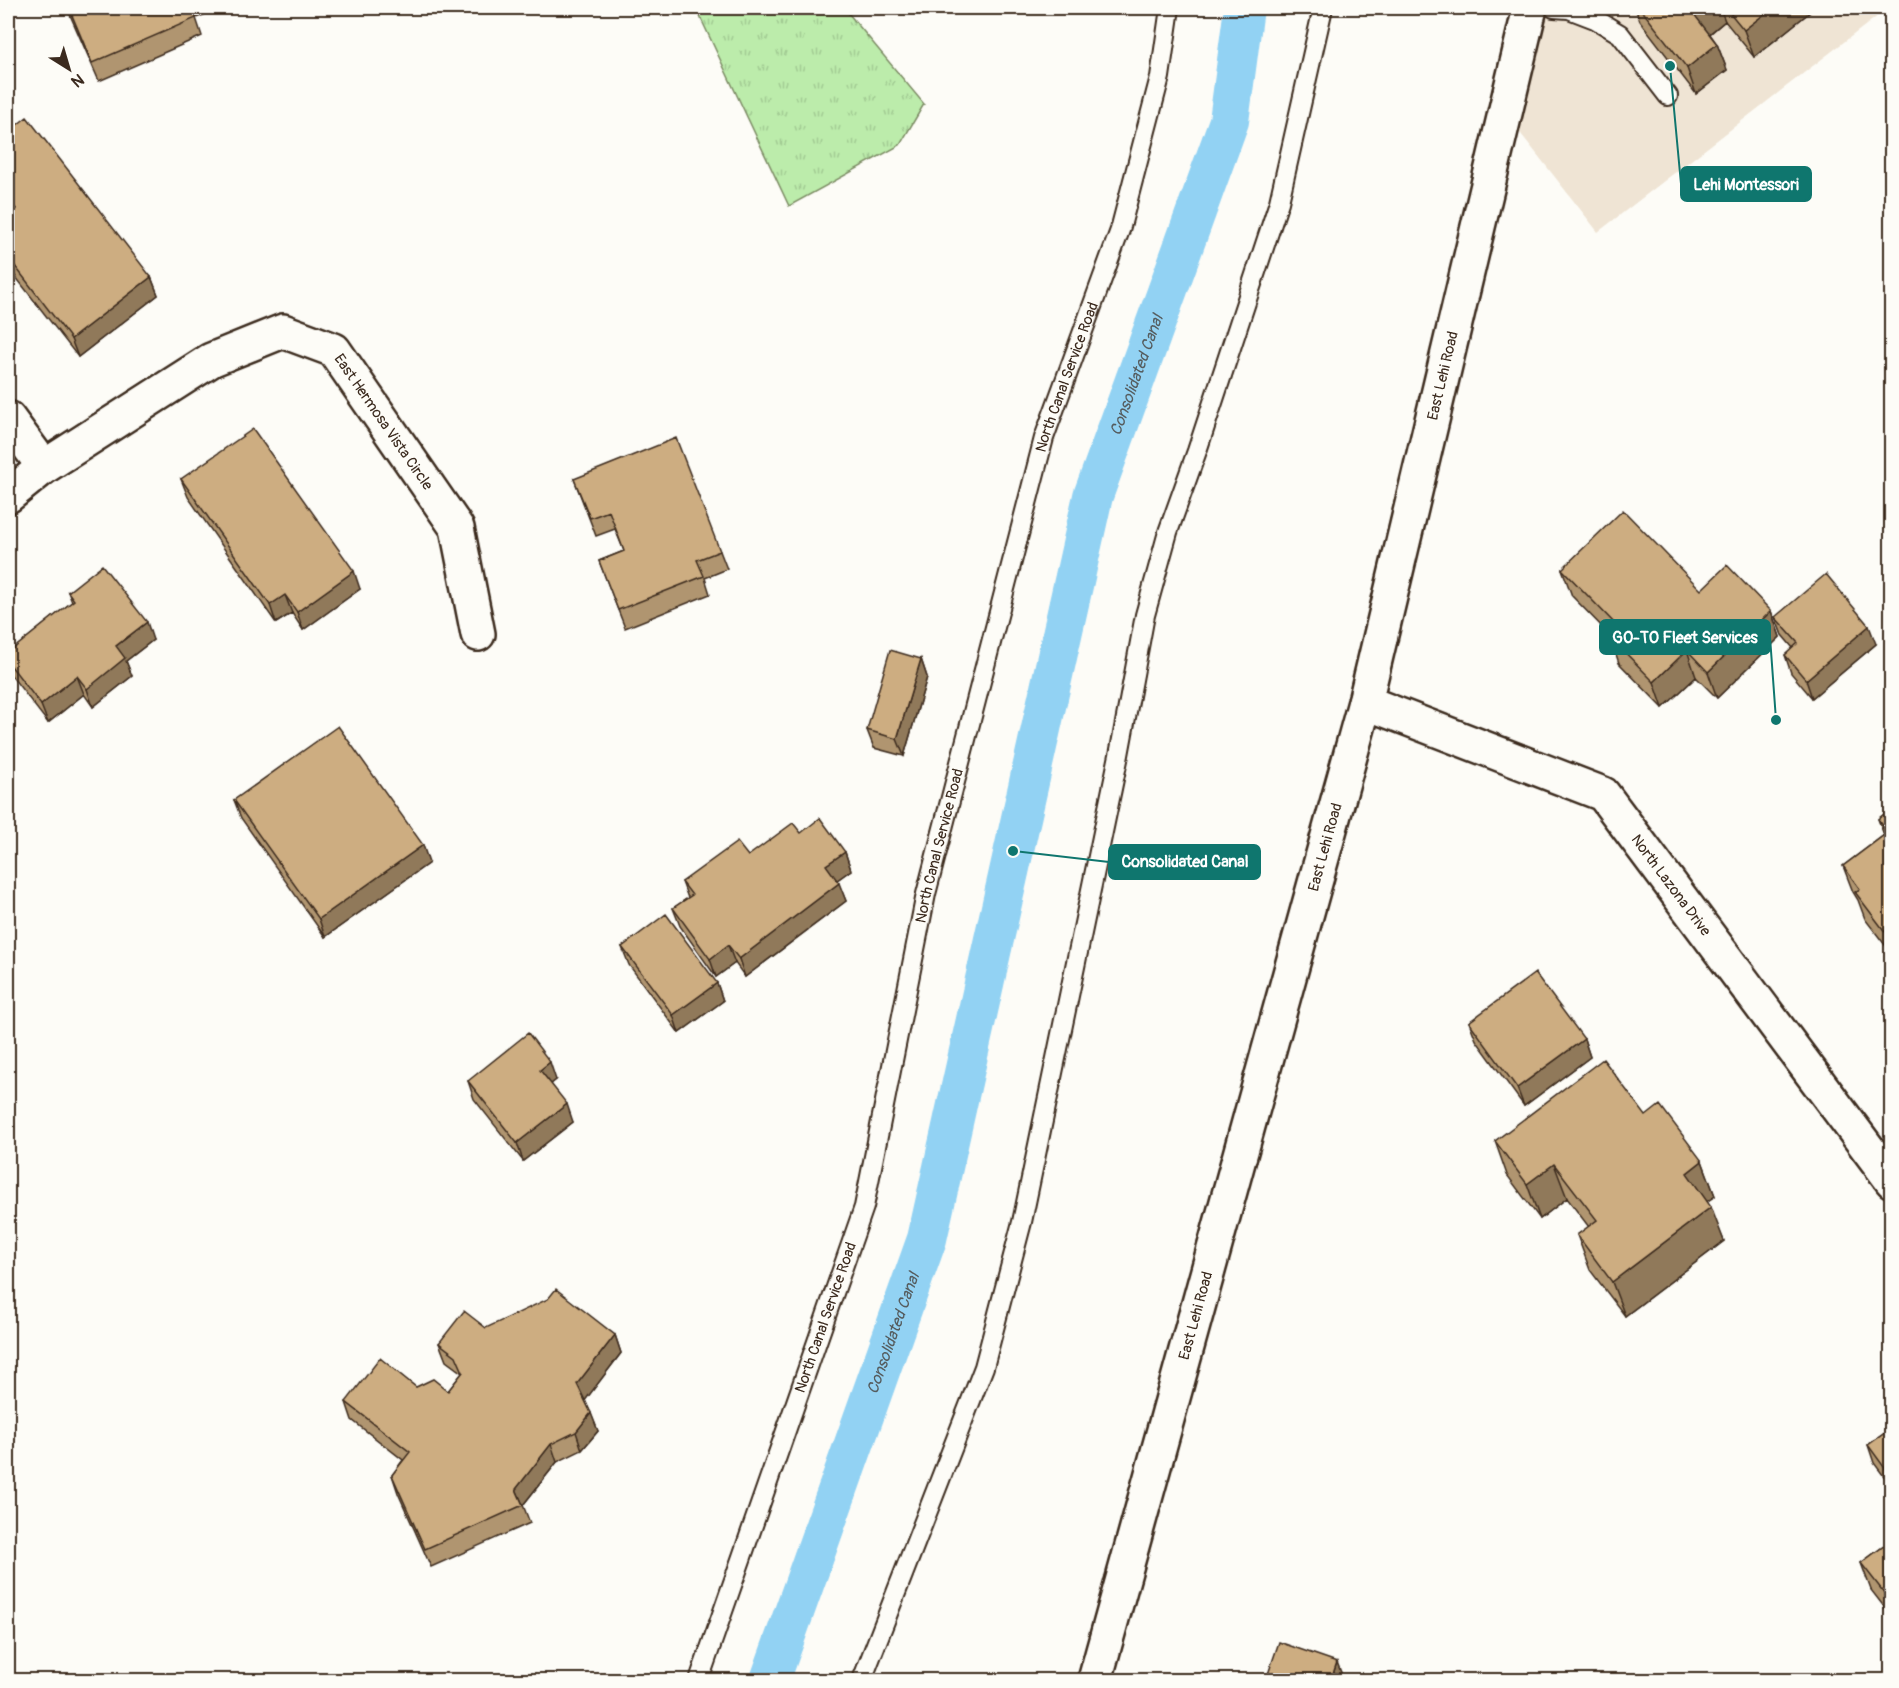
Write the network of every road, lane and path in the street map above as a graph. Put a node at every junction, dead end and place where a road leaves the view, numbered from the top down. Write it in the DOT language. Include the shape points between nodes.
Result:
graph roads {
  1 [pos="1170,8"];
  2 [pos="1323,8"];
  3 [pos="1530,8"];
  4 [pos="1554,8"];
  5 [pos="1668,96"];
  6 [pos="8,418"];
  7 [pos="45,467"];
  8 [pos="8,496"];
  9 [pos="478,634"];
  10 [pos="1365,702"];
  11 [pos="1892,1180"];
  12 [pos="699,1680"];
  13 [pos="862,1680"];
  14 [pos="1095,1680"];
  1 -- 12 [label="lane, North Canal Service Road" via="1160,77 1120,230 1044,438 926,894 864,1207"];
  2 -- 13 [label="lane" via="1280,202 1168,532 1145,615 1022,1222 984,1367"];
  3 -- 10 [label="street, East Lehi Road"];
  4 -- 5 [label="lane" via="1595,19 1620,34"];
  6 -- 7 [label="street"];
  7 -- 8 [label="street, East Hermosa Vista Circle"];
  7 -- 9 [label="street, East Hermosa Vista Circle" via="211,360 283,331 334,350 457,528"];
  10 -- 11 [label="street, North Lazona Drive" via="1603,794"];
  10 -- 14 [label="street, East Lehi Road"];
}
